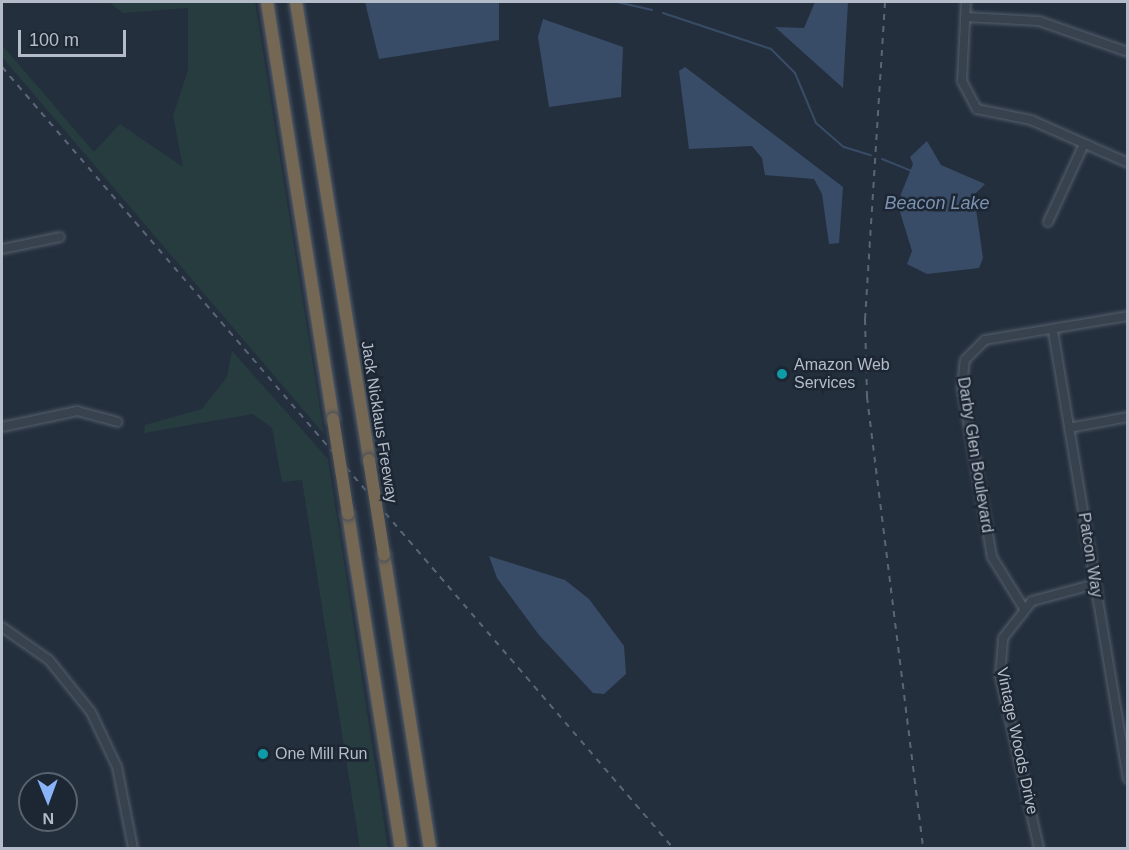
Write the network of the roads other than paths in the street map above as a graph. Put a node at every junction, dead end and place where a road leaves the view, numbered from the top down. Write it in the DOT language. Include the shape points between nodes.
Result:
graph roads {
  1 [pos="267,2"];
  2 [pos="296,2"];
  3 [pos="966,2"];
  4 [pos="965,17"];
  5 [pos="1128,52"];
  6 [pos="1084,144"];
  7 [pos="1128,163"];
  8 [pos="1048,222"];
  9 [pos="60,237"];
  10 [pos="2,249"];
  11 [pos="1128,316"];
  12 [pos="1053,331"];
  13 [pos="1128,417"];
  14 [pos="118,422"];
  15 [pos="2,427"];
  16 [pos="1069,428"];
  17 [pos="1095,584"];
  18 [pos="1023,607"];
  19 [pos="2,627"];
  20 [pos="1128,779"];
  21 [pos="133,849"];
  22 [pos="401,849"];
  23 [pos="430,849"];
  24 [pos="1039,849"];
  1 -- 22 [label="highway, bridge"];
  2 -- 23 [label="highway, Jack Nicklaus Freeway, bridge"];
  3 -- 4 [label="street"];
  4 -- 5 [label="street" via="1039,21"];
  4 -- 6 [label="street" via="962,81 977,109 1031,120"];
  6 -- 7 [label="street"];
  6 -- 8 [label="street"];
  9 -- 10 [label="street"];
  11 -- 12 [label="street, Darby Glen Boulevard"];
  12 -- 16 [label="street, Patcon Way"];
  12 -- 18 [label="street, Darby Glen Boulevard" via="985,340 970,351 962,368 992,556"];
  13 -- 16 [label="street"];
  14 -- 15 [label="street" via="77,411"];
  16 -- 17 [label="street, Patcon Way"];
  17 -- 18 [label="street, Vintage Woods Drive" via="1047,593"];
  17 -- 20 [label="street, Patcon Way"];
  18 -- 24 [label="street, Vintage Woods Drive" via="1003,638 999,662"];
  19 -- 21 [label="street" via="49,660 91,712 117,767"];
}
